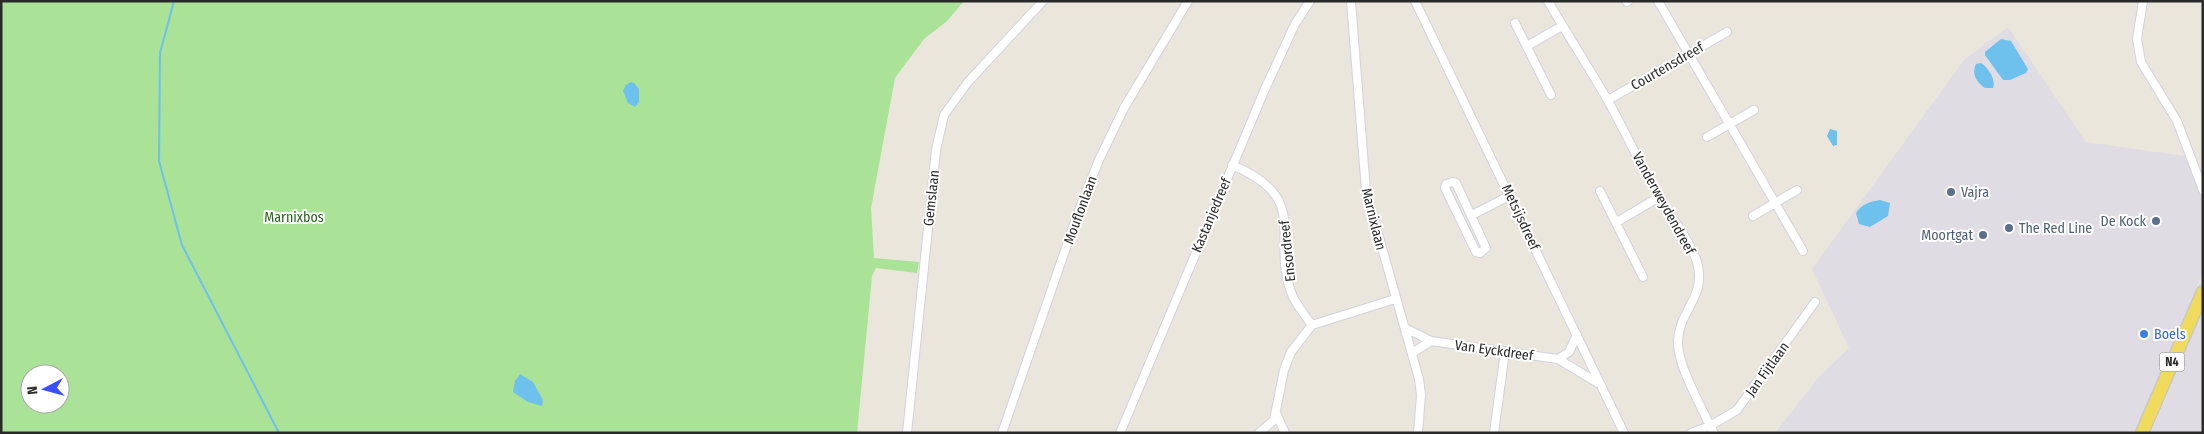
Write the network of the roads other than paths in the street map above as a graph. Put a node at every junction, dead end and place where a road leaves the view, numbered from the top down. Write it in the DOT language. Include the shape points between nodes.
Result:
graph roads {
  1 [pos="1043,1"];
  2 [pos="1188,1"];
  3 [pos="1310,1"];
  4 [pos="1351,1"];
  5 [pos="1415,1"];
  6 [pos="1548,1"];
  7 [pos="1658,1"];
  8 [pos="2143,1"];
  9 [pos="1515,23"];
  10 [pos="1562,26"];
  11 [pos="1727,32"];
  12 [pos="1527,46"];
  13 [pos="1689,54"];
  14 [pos="1551,94"];
  15 [pos="1608,100"];
  16 [pos="1754,110"];
  17 [pos="1729,124"];
  18 [pos="1707,137"];
  19 [pos="1232,165"];
  20 [pos="1798,190"];
  21 [pos="2203,190"];
  22 [pos="1600,191"];
  23 [pos="1511,195"];
  24 [pos="1659,197"];
  25 [pos="1775,203"];
  26 [pos="1472,215"];
  27 [pos="1753,216"];
  28 [pos="1617,222"];
  29 [pos="1803,251"];
  30 [pos="1644,277"];
  31 [pos="2203,292"];
  32 [pos="1395,299"];
  33 [pos="1815,302"];
  34 [pos="1312,326"];
  35 [pos="1405,328"];
  36 [pos="1576,335"];
  37 [pos="1431,340"];
  38 [pos="1505,351"];
  39 [pos="1412,353"];
  40 [pos="1558,359"];
  41 [pos="1598,383"];
  42 [pos="1276,413"];
  43 [pos="1712,429"];
  44 [pos="907,433"];
  45 [pos="1002,433"];
  46 [pos="1120,433"];
  47 [pos="1260,433"];
  48 [pos="1285,433"];
  49 [pos="1418,433"];
  50 [pos="1494,433"];
  51 [pos="1624,433"];
  52 [pos="1691,433"];
  53 [pos="2142,433"];
  1 -- 44 [label="street, Gemslaan" via="968,82 944,114 936,150"];
  2 -- 45 [label="street, Mouflonlaan" via="1124,108 1099,160"];
  3 -- 19 [label="street, Kastanjedreef" via="1295,24"];
  4 -- 32 [label="street, Marnixlaan" via="1366,192"];
  5 -- 23 [label="street, Metsijsdreef"];
  6 -- 10 [label="street, Vanderweydendreef"];
  7 -- 13 [label="street"];
  8 -- 21 [label="street" via="2137,39 2141,62 2177,121"];
  9 -- 12 [label="street"];
  10 -- 12 [label="street"];
  10 -- 15 [label="street, Vanderweydendreef"];
  11 -- 13 [label="street, Courtensdreef"];
  12 -- 14 [label="street"];
  13 -- 15 [label="street, Courtensdreef"];
  13 -- 17 [label="street"];
  15 -- 24 [label="street, Vanderweydendreef"];
  16 -- 17 [label="street"];
  17 -- 18 [label="street"];
  17 -- 25 [label="street"];
  19 -- 34 [label="street, Ensordreef" via="1271,187 1279,200 1285,221 1286,260 1293,296"];
  19 -- 46 [label="street, Kastanjedreef"];
  20 -- 25 [label="street"];
  22 -- 28 [label="street"];
  23 -- 26 [label="street"];
  23 -- 36 [label="street, Metsijsdreef"];
  24 -- 28 [label="street"];
  24 -- 43 [label="street, Vanderweydendreef" via="1692,250 1697,264 1699,287 1684,318 1678,341 1679,356"];
  25 -- 27 [label="street"];
  25 -- 29 [label="street"];
  26 -- 26 [label="street" via="1456,183 1446,184 1445,188 1476,252 1480,254 1486,248"];
  28 -- 30 [label="street"];
  31 -- 53 [label="main road, N4"];
  32 -- 34 [label="street"];
  32 -- 35 [label="street, Marnixlaan"];
  33 -- 43 [label="street, Jan Fijtlaan" via="1738,410"];
  34 -- 42 [label="street" via="1291,352"];
  35 -- 37 [label="street, Van Eyckdreef"];
  35 -- 39 [label="street, Marnixlaan"];
  36 -- 40 [label="street" via="1569,352"];
  36 -- 41 [label="street, Metsijsdreef"];
  37 -- 38 [label="street, Van Eyckdreef"];
  37 -- 39 [label="street"];
  38 -- 40 [label="street, Van Eyckdreef"];
  38 -- 50 [label="street"];
  39 -- 49 [label="street, Marnixlaan" via="1421,395"];
  40 -- 41 [label="street, Van Eyckdreef"];
  41 -- 51 [label="street, Metsijsdreef"];
  42 -- 47 [label="street" via="1274,420"];
  42 -- 48 [label="street"];
  43 -- 52 [label="street"];
}
